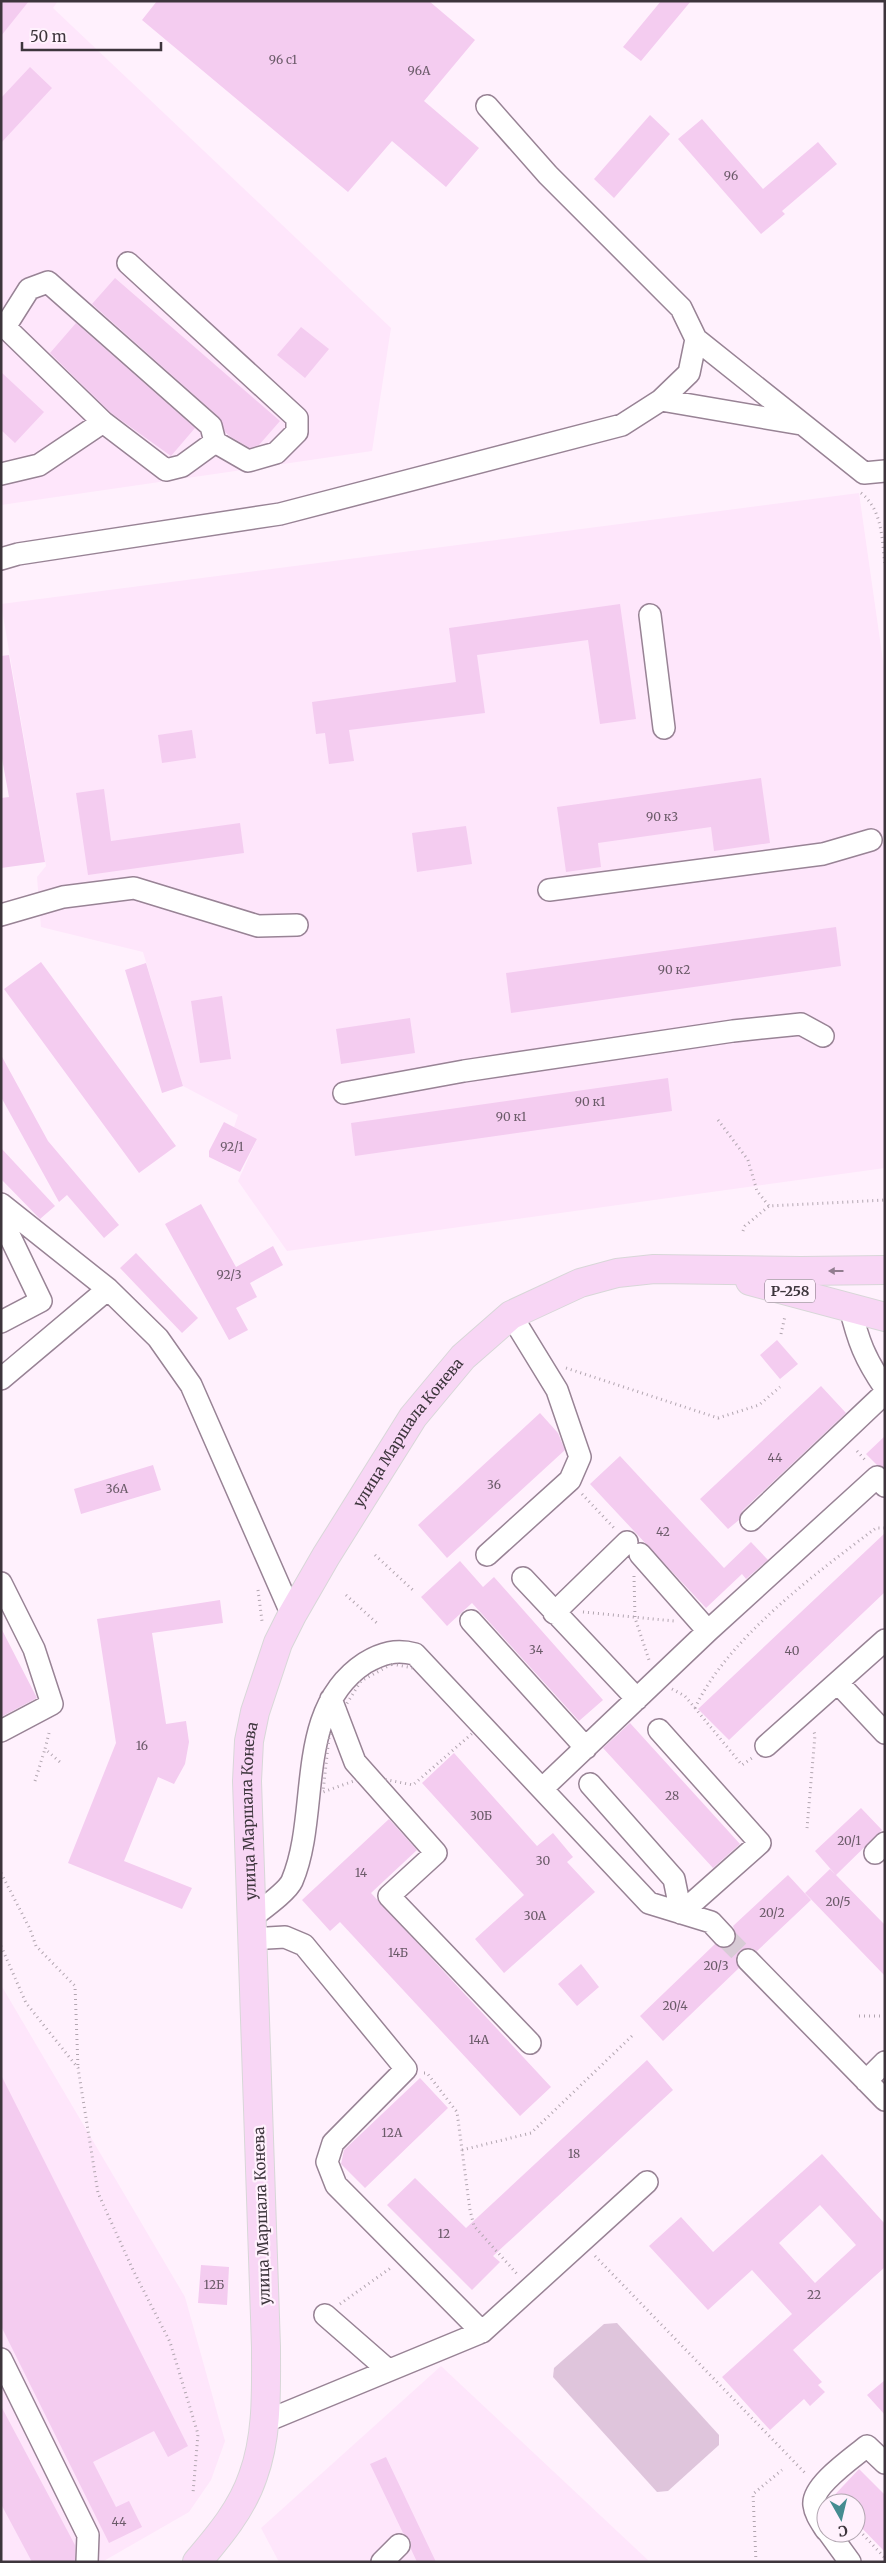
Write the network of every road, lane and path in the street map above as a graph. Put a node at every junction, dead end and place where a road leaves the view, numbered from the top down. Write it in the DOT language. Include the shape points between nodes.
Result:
graph roads {
  1 [pos="487,106"];
  2 [pos="128,263"];
  3 [pos="696,339"];
  4 [pos="661,400"];
  5 [pos="103,422"];
  6 [pos="804,425"];
  7 [pos="215,442"];
  8 [pos="885,471"];
  9 [pos="1,474"];
  10 [pos="867,498"];
  11 [pos="1,559"];
  12 [pos="885,566"];
  13 [pos="650,614"];
  14 [pos="664,728"];
  15 [pos="871,840"];
  16 [pos="549,890"];
  17 [pos="1,914"];
  18 [pos="297,925"];
  19 [pos="823,1036"];
  20 [pos="344,1092"];
  21 [pos="718,1120"];
  22 [pos="885,1200"];
  23 [pos="1,1204"];
  24 [pos="769,1206"];
  25 [pos="1,1218"];
  26 [pos="743,1231"];
  27 [pos="694,1270"];
  28 [pos="885,1270"];
  29 [pos="108,1290"];
  30 [pos="850,1307"];
  31 [pos="511,1315"];
  32 [pos="784,1316"];
  33 [pos="885,1317"];
  34 [pos="1,1322"];
  35 [pos="781,1334"];
  36 [pos="537,1358"];
  37 [pos="1,1379"];
  38 [pos="780,1387"];
  39 [pos="885,1388"];
  40 [pos="885,1393"];
  41 [pos="857,1451"];
  42 [pos="869,1465"];
  43 [pos="885,1486"];
  44 [pos="594,1507"];
  45 [pos="751,1520"];
  46 [pos="885,1528"];
  47 [pos="487,1555"];
  48 [pos="634,1555"];
  49 [pos="375,1556"];
  50 [pos="523,1578"];
  51 [pos="1,1583"];
  52 [pos="415,1592"];
  53 [pos="346,1595"];
  54 [pos="578,1612"];
  55 [pos="554,1613"];
  56 [pos="292,1615"];
  57 [pos="635,1618"];
  58 [pos="471,1621"];
  59 [pos="680,1622"];
  60 [pos="378,1624"];
  61 [pos="708,1631"];
  62 [pos="885,1640"];
  63 [pos="650,1664"];
  64 [pos="838,1683"];
  65 [pos="670,1688"];
  66 [pos="330,1699"];
  67 [pos="637,1699"];
  68 [pos="695,1708"];
  69 [pos="338,1719"];
  70 [pos="1,1730"];
  71 [pos="659,1730"];
  72 [pos="885,1732"];
  73 [pos="49,1733"];
  74 [pos="815,1735"];
  75 [pos="766,1746"];
  76 [pos="586,1748"];
  77 [pos="45,1749"];
  78 [pos="60,1762"];
  79 [pos="742,1765"];
  80 [pos="368,1776"];
  81 [pos="35,1780"];
  82 [pos="590,1784"];
  83 [pos="543,1788"];
  84 [pos="807,1828"];
  85 [pos="1,1873"];
  86 [pos="681,1913"];
  87 [pos="251,1929"];
  88 [pos="724,1936"];
  89 [pos="1,1946"];
  90 [pos="748,1960"];
  91 [pos="860,2016"];
  92 [pos="885,2016"];
  93 [pos="634,2034"];
  94 [pos="530,2043"];
  95 [pos="885,2062"];
  96 [pos="78,2068"];
  97 [pos="406,2069"];
  98 [pos="866,2081"];
  99 [pos="885,2100"];
  100 [pos="462,2150"];
  101 [pos="647,2182"];
  102 [pos="580,2241"];
  103 [pos="406,2256"];
  104 [pos="523,2281"];
  105 [pos="326,2315"];
  106 [pos="482,2332"];
  107 [pos="1,2359"];
  108 [pos="388,2370"];
  109 [pos="264,2422"];
  110 [pos="885,2463"];
  111 [pos="782,2470"];
  112 [pos="819,2487"];
  113 [pos="193,2493"];
  114 [pos="817,2493"];
  115 [pos="816,2496"];
  116 [pos="816,2511"];
  117 [pos="866,2538"];
  118 [pos="836,2543"];
  119 [pos="399,2545"];
  120 [pos="885,2558"];
  121 [pos="87,2562"];
  122 [pos="197,2562"];
  123 [pos="382,2562"];
  124 [pos="756,2562"];
  125 [pos="850,2562"];
  1 -- 3 [label="street" via="548,175 682,308"];
  2 -- 7 [label="street" via="297,418 297,432 276,453 248,461"];
  3 -- 4 [label="street" via="690,373"];
  3 -- 6 [label="street"];
  4 -- 6 [label="street"];
  4 -- 11 [label="street" via="622,425 280,514"];
  5 -- 7 [label="street" via="166,470 182,466"];
  5 -- 7 [label="street" via="5,327 30,289 48,282 211,426"];
  5 -- 9 [label="street" via="39,465"];
  6 -- 8 [label="street" via="864,472"];
  10 -- 12 [label="path" via="880,521"];
  13 -- 14 [label="street"];
  15 -- 16 [label="street" via="823,854"];
  17 -- 18 [label="street" via="63,897 134,888 258,926"];
  19 -- 20 [label="street" via="801,1024 733,1031"];
  21 -- 24 [label="path" via="748,1160 756,1191"];
  22 -- 24 [label="path"];
  23 -- 29 [label="street"];
  24 -- 26 [label="path"];
  25 -- 34 [label="street" via="41,1301"];
  28 -- 27 [label="main road, Р-258, one-way"];
  27 -- 30 [label="main road, Р-258" via="735,1277"];
  27 -- 31 [label="main road, улица Маршала Конева" via="654,1269 617,1273 580,1283"];
  29 -- 37 [label="street"];
  29 -- 56 [label="street" via="158,1338 191,1385"];
  30 -- 33 [label="main road, Р-258"];
  30 -- 39 [label="street" via="865,1358"];
  31 -- 36 [label="street"];
  31 -- 56 [label="main road, улица Маршала Конева" via="463,1357 413,1417"];
  32 -- 35 [label="path"];
  36 -- 38 [label="path" via="718,1418 759,1406"];
  36 -- 47 [label="street" via="557,1390 580,1457 570,1480"];
  40 -- 45 [label="street"];
  41 -- 42 [label="path"];
  43 -- 61 [label="street" via="877,1477"];
  44 -- 48 [label="path"];
  46 -- 68 [label="path" via="876,1528 809,1578 733,1652"];
  48 -- 55 [label="street"];
  48 -- 57 [label="path"];
  48 -- 61 [label="street"];
  49 -- 52 [label="path"];
  50 -- 55 [label="street"];
  51 -- 70 [label="street" via="34,1649 52,1704"];
  53 -- 60 [label="path"];
  54 -- 57 [label="path"];
  55 -- 67 [label="street"];
  56 -- 87 [label="main road, улица Маршала Конева" via="265,1677 250,1741 247,1781"];
  57 -- 59 [label="path"];
  57 -- 63 [label="path"];
  58 -- 76 [label="street"];
  61 -- 67 [label="street"];
  62 -- 64 [label="street"];
  64 -- 72 [label="street"];
  64 -- 75 [label="street"];
  65 -- 68 [label="path" via="685,1696"];
  66 -- 69 [label="street"];
  66 -- 83 [label="street" via="357,1669 380,1654 402,1650 415,1654"];
  66 -- 87 [label="street" via="312,1758 301,1857 291,1883"];
  67 -- 76 [label="street"];
  68 -- 79 [label="path"];
  69 -- 80 [label="street" via="355,1762"];
  69 -- 80 [label="path" via="329,1737 323,1792"];
  69 -- 80 [label="path" via="361,1681 392,1664 418,1669 475,1731 413,1785"];
  71 -- 86 [label="street" via="760,1843"];
  73 -- 77 [label="path"];
  74 -- 84 [label="path"];
  76 -- 83 [label="street"];
  77 -- 78 [label="path"];
  77 -- 81 [label="path"];
  80 -- 94 [label="street" via="436,1853 389,1896"];
  82 -- 86 [label="street" via="674,1879"];
  83 -- 86 [label="street" via="649,1903"];
  85 -- 96 [label="path" via="36,1946 75,1986"];
  86 -- 88 [label="street" via="711,1922"];
  87 -- 97 [label="street" via="304,1945"];
  87 -- 109 [label="main road, улица Маршала Конева" via="266,2346"];
  89 -- 96 [label="path" via="26,2003"];
  90 -- 98 [label="street"];
  91 -- 92 [label="path"];
  93 -- 100 [label="path" via="531,2133"];
  95 -- 98 [label="street"];
  96 -- 113 [label="path" via="98,2193 170,2342 198,2434"];
  97 -- 100 [label="path" via="427,2073 457,2112"];
  97 -- 103 [label="street" via="332,2143 327,2162 336,2185"];
  98 -- 99 [label="street"];
  100 -- 104 [label="path" via="474,2226"];
  101 -- 102 [label="street"];
  102 -- 106 [label="street"];
  102 -- 112 [label="path"];
  103 -- 105 [label="path"];
  103 -- 106 [label="street"];
  105 -- 108 [label="street"];
  106 -- 108 [label="street"];
  107 -- 121 [label="street" via="88,2535"];
  108 -- 109 [label="street"];
  109 -- 122 [label="main road, улица Маршала Конева" via="254,2476 240,2504"];
  110 -- 112 [label="street" via="867,2446"];
  111 -- 124 [label="path" via="753,2494"];
  112 -- 114 [label="street"];
  115 -- 116 [label="street" via="813,2504"];
  117 -- 120 [label="path"];
  118 -- 125 [label="street"];
  119 -- 123 [label="street"];
}
